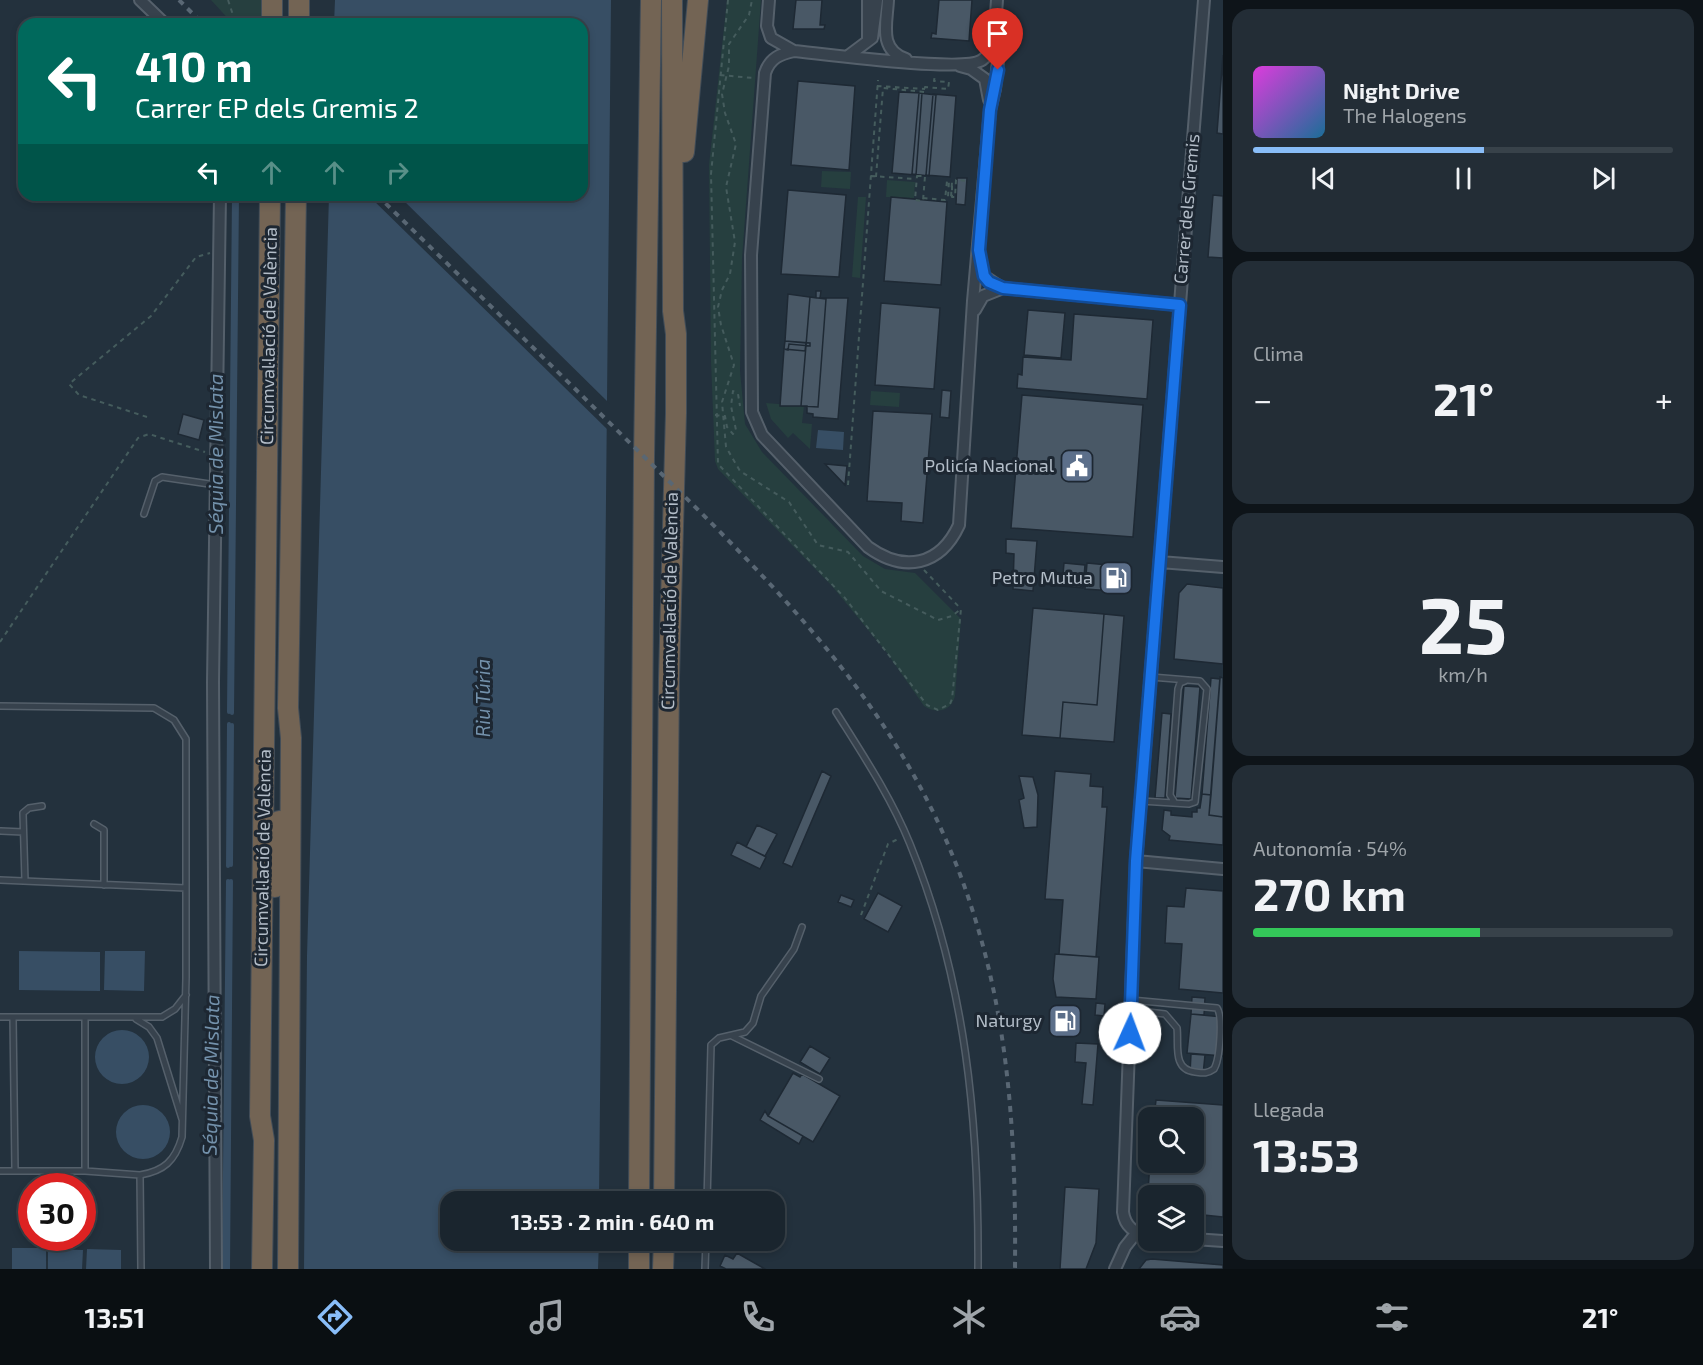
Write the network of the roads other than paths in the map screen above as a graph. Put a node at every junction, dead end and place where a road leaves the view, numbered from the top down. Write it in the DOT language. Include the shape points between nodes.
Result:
graph roads {
  1 [pos="140,0"];
  2 [pos="272,0"];
  3 [pos="299,0"];
  4 [pos="651,0"];
  5 [pos="672,0"];
  6 [pos="698,0"];
  7 [pos="769,0"];
  8 [pos="868,0"];
  9 [pos="877,0"];
  10 [pos="888,0"];
  11 [pos="997,0"];
  12 [pos="1204,0"];
  13 [pos="159,18"];
  14 [pos="272,18"];
  15 [pos="299,18"];
  16 [pos="995,27"];
  17 [pos="867,45"];
  18 [pos="794,51"];
  19 [pos="847,56"];
  20 [pos="917,62"];
  21 [pos="953,64"];
  22 [pos="990,110"];
  23 [pos="220,201"];
  24 [pos="270,201"];
  25 [pos="296,201"];
  26 [pos="979,250"];
  27 [pos="1003,288"];
  28 [pos="1180,305"];
  29 [pos="973,314"];
  30 [pos="676,334"];
  31 [pos="216,485"];
  32 [pos="144,514"];
  33 [pos="1160,562"];
  34 [pos="1223,567"];
  35 [pos="1151,677"];
  36 [pos="1187,680"];
  37 [pos="0,706"];
  38 [pos="288,708"];
  39 [pos="836,712"];
  40 [pos="1141,801"];
  41 [pos="1178,804"];
  42 [pos="42,807"];
  43 [pos="94,824"];
  44 [pos="1,831"];
  45 [pos="23,832"];
  46 [pos="1136,861"];
  47 [pos="1223,870"];
  48 [pos="0,880"];
  49 [pos="25,881"];
  50 [pos="104,885"];
  51 [pos="186,888"];
  52 [pos="802,927"];
  53 [pos="186,995"];
  54 [pos="1131,1005"];
  55 [pos="0,1017"];
  56 [pos="13,1017"];
  57 [pos="85,1018"];
  58 [pos="135,1018"];
  59 [pos="732,1036"];
  60 [pos="819,1079"];
  61 [pos="183,1123"];
  62 [pos="264,1140"];
  63 [pos="0,1171"];
  64 [pos="15,1171"];
  65 [pos="85,1171"];
  66 [pos="140,1175"];
  67 [pos="639,1191"];
  68 [pos="664,1191"];
  69 [pos="707,1191"];
  70 [pos="1137,1232"];
  71 [pos="1204,1240"];
  72 [pos="1223,1241"];
  73 [pos="639,1251"];
  74 [pos="664,1251"];
  75 [pos="706,1251"];
  76 [pos="141,1269"];
  77 [pos="216,1269"];
  78 [pos="262,1269"];
  79 [pos="288,1269"];
  80 [pos="639,1269"];
  81 [pos="663,1269"];
  82 [pos="705,1269"];
  83 [pos="978,1269"];
  84 [pos="1115,1269"];
  1 -- 13 [label="street"];
  2 -- 14 [label="highway"];
  3 -- 15 [label="highway"];
  4 -- 67 [label="highway, Circumval·lació de València"];
  5 -- 30 [label="highway, Circumval·lació de València"];
  6 -- 30 [label="highway" via="684,149 682,310"];
  7 -- 18 [label="street" via="767,26 771,38"];
  8 -- 17 [label="street"];
  9 -- 17 [label="street" via="874,31"];
  10 -- 20 [label="street" via="888,47"];
  11 -- 16 [label="street"];
  12 -- 28 [label="street, Carrer dels Gremis"];
  16 -- 21 [label="street" via="992,45 984,59"];
  16 -- 22 [label="street" via="999,51"];
  17 -- 19 [label="street"];
  18 -- 19 [label="street"];
  18 -- 29 [label="street" via="772,60 765,73 751,255 752,412 762,435 868,547 884,558 917,566 934,557 958,525"];
  19 -- 20 [label="street"];
  20 -- 21 [label="street"];
  21 -- 22 [label="street" via="972,69 985,79"];
  22 -- 26 [label="street"];
  23 -- 31 [label="street"];
  24 -- 62 [label="highway, Circumval·lació de València" via="260,1116"];
  25 -- 38 [label="highway, Circumval·lació de València"];
  26 -- 27 [label="street" via="984,276"];
  26 -- 29 [label="street"];
  27 -- 28 [label="street"];
  27 -- 29 [label="street" via="983,296"];
  28 -- 33 [label="street, Carrer dels Gremis"];
  30 -- 68 [label="highway, Circumval·lació de València"];
  31 -- 32 [label="lane" via="162,477 155,481"];
  31 -- 77 [label="street"];
  33 -- 34 [label="street"];
  33 -- 35 [label="street, Carrer dels Gremis"];
  35 -- 36 [label="lane"];
  35 -- 40 [label="street, Carrer dels Gremis"];
  36 -- 41 [label="lane" via="1178,689 1170,795"];
  36 -- 41 [label="lane" via="1203,683 1206,689 1197,795 1192,804"];
  37 -- 51 [label="lane" via="154,708 174,720 182,729 187,750"];
  38 -- 62 [label="highway" via="282,739 269,965"];
  38 -- 79 [label="highway, Circumval·lació de València" via="292,922"];
  39 -- 83 [label="lane" via="871,766 906,835 945,946 968,1054 979,1192"];
  40 -- 41 [label="lane"];
  40 -- 46 [label="street, Carrer dels Gremis"];
  42 -- 45 [label="lane" via="23,813"];
  43 -- 50 [label="lane" via="104,830"];
  44 -- 45 [label="lane"];
  45 -- 49 [label="lane"];
  46 -- 47 [label="street"];
  46 -- 54 [label="street, Carrer dels Gremis"];
  48 -- 49 [label="lane"];
  49 -- 50 [label="lane"];
  50 -- 51 [label="lane"];
  51 -- 53 [label="lane"];
  52 -- 59 [label="lane" via="794,948 761,996 753,1023 745,1032"];
  53 -- 58 [label="lane" via="176,1010 162,1017"];
  53 -- 61 [label="lane"];
  54 -- 54 [label="lane" via="1166,1014 1177,1028 1177,1054 1184,1068 1203,1073 1214,1069 1222,1017 1216,1008"];
  54 -- 70 [label="street, Carrer dels Gremis" via="1123,1212 1124,1221"];
  55 -- 56 [label="lane"];
  56 -- 57 [label="lane"];
  56 -- 64 [label="lane"];
  57 -- 58 [label="lane"];
  57 -- 65 [label="lane"];
  58 -- 61 [label="lane" via="149,1026 157,1038"];
  59 -- 60 [label="lane"];
  59 -- 69 [label="lane" via="719,1038 711,1045"];
  61 -- 66 [label="lane" via="178,1152 168,1165"];
  62 -- 78 [label="highway, Circumval·lació de València"];
  63 -- 64 [label="lane"];
  64 -- 65 [label="lane"];
  65 -- 66 [label="lane"];
  66 -- 76 [label="lane"];
  70 -- 84 [label="street"];
  71 -- 72 [label="street"];
  73 -- 80 [label="highway"];
  74 -- 81 [label="highway"];
  75 -- 82 [label="lane"];
}
